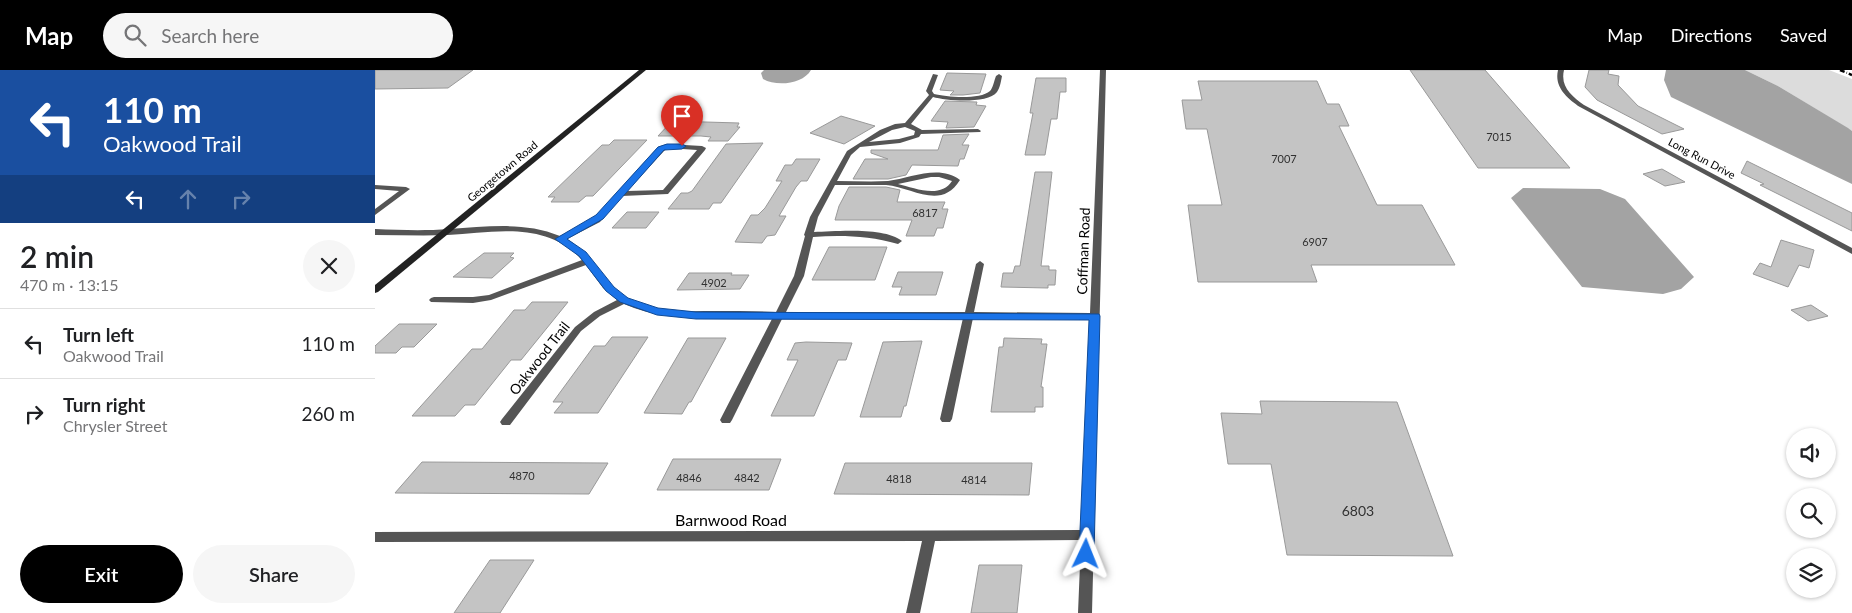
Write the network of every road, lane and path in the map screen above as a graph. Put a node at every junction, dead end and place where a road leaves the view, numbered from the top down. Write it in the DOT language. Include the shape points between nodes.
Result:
graph roads {
  1 [pos="643,70"];
  2 [pos="1103,70"];
  3 [pos="1561,70"];
  4 [pos="935,75"];
  5 [pos="999,76"];
  6 [pos="931,95"];
  7 [pos="907,125"];
  8 [pos="978,131"];
  9 [pos="919,132"];
  10 [pos="859,145"];
  11 [pos="832,183"];
  12 [pos="888,183"];
  13 [pos="375,187"];
  14 [pos="620,194"];
  15 [pos="375,213"];
  16 [pos="375,232"];
  17 [pos="446,232"];
  18 [pos="808,235"];
  19 [pos="560,239"];
  20 [pos="898,241"];
  21 [pos="1852,251"];
  22 [pos="588,261"];
  23 [pos="981,264"];
  24 [pos="375,290"];
  25 [pos="434,300"];
  26 [pos="624,300"];
  27 [pos="779,315"];
  28 [pos="968,316"];
  29 [pos="1095,316"];
  30 [pos="946,418"];
  31 [pos="726,420"];
  32 [pos="506,422"];
  33 [pos="930,535"];
  34 [pos="1087,535"];
  35 [pos="375,537"];
  36 [pos="913,613"];
  37 [pos="1085,613"];
  1 -- 17 [label="main road, Georgetown Road"];
  2 -- 29 [label="street, Coffman Road"];
  3 -- 21 [label="street, Long Run Drive" via="1561,86 1582,106"];
  4 -- 6 [label="street" via="929,91"];
  5 -- 6 [label="street" via="994,91 984,96 946,98"];
  6 -- 7 [label="street"];
  7 -- 9 [label="street"];
  7 -- 10 [label="street" via="892,127"];
  8 -- 9 [label="street"];
  9 -- 10 [label="street" via="908,140"];
  10 -- 11 [label="street" via="848,154"];
  11 -- 12 [label="street"];
  11 -- 18 [label="street"];
  12 -- 12 [label="street" via="932,175 947,175 956,180 954,187 947,192 932,193"];
  13 -- 15 [label="street" via="406,189"];
  14 -- 14 [label="street" via="663,147 702,148 665,192"];
  14 -- 19 [label="street" via="597,220"];
  16 -- 17 [label="street"];
  17 -- 19 [label="street" via="506,229"];
  17 -- 24 [label="main road, Georgetown Road"];
  18 -- 20 [label="street" via="860,233"];
  18 -- 27 [label="street" via="800,272"];
  19 -- 22 [label="street" via="576,248"];
  22 -- 25 [label="street" via="491,297"];
  22 -- 26 [label="street" via="610,289"];
  23 -- 28 [label="street"];
  26 -- 27 [label="street" via="674,314"];
  26 -- 32 [label="street, Oakwood Trail" via="597,314 578,329"];
  27 -- 28 [label="street"];
  27 -- 31 [label="street"];
  28 -- 29 [label="street"];
  28 -- 30 [label="street"];
  29 -- 34 [label="street, Coffman Road"];
  33 -- 34 [label="street, Barnwood Road"];
  33 -- 35 [label="street, Barnwood Road"];
  33 -- 36 [label="street"];
  34 -- 37 [label="street, Coffman Road"];
}
